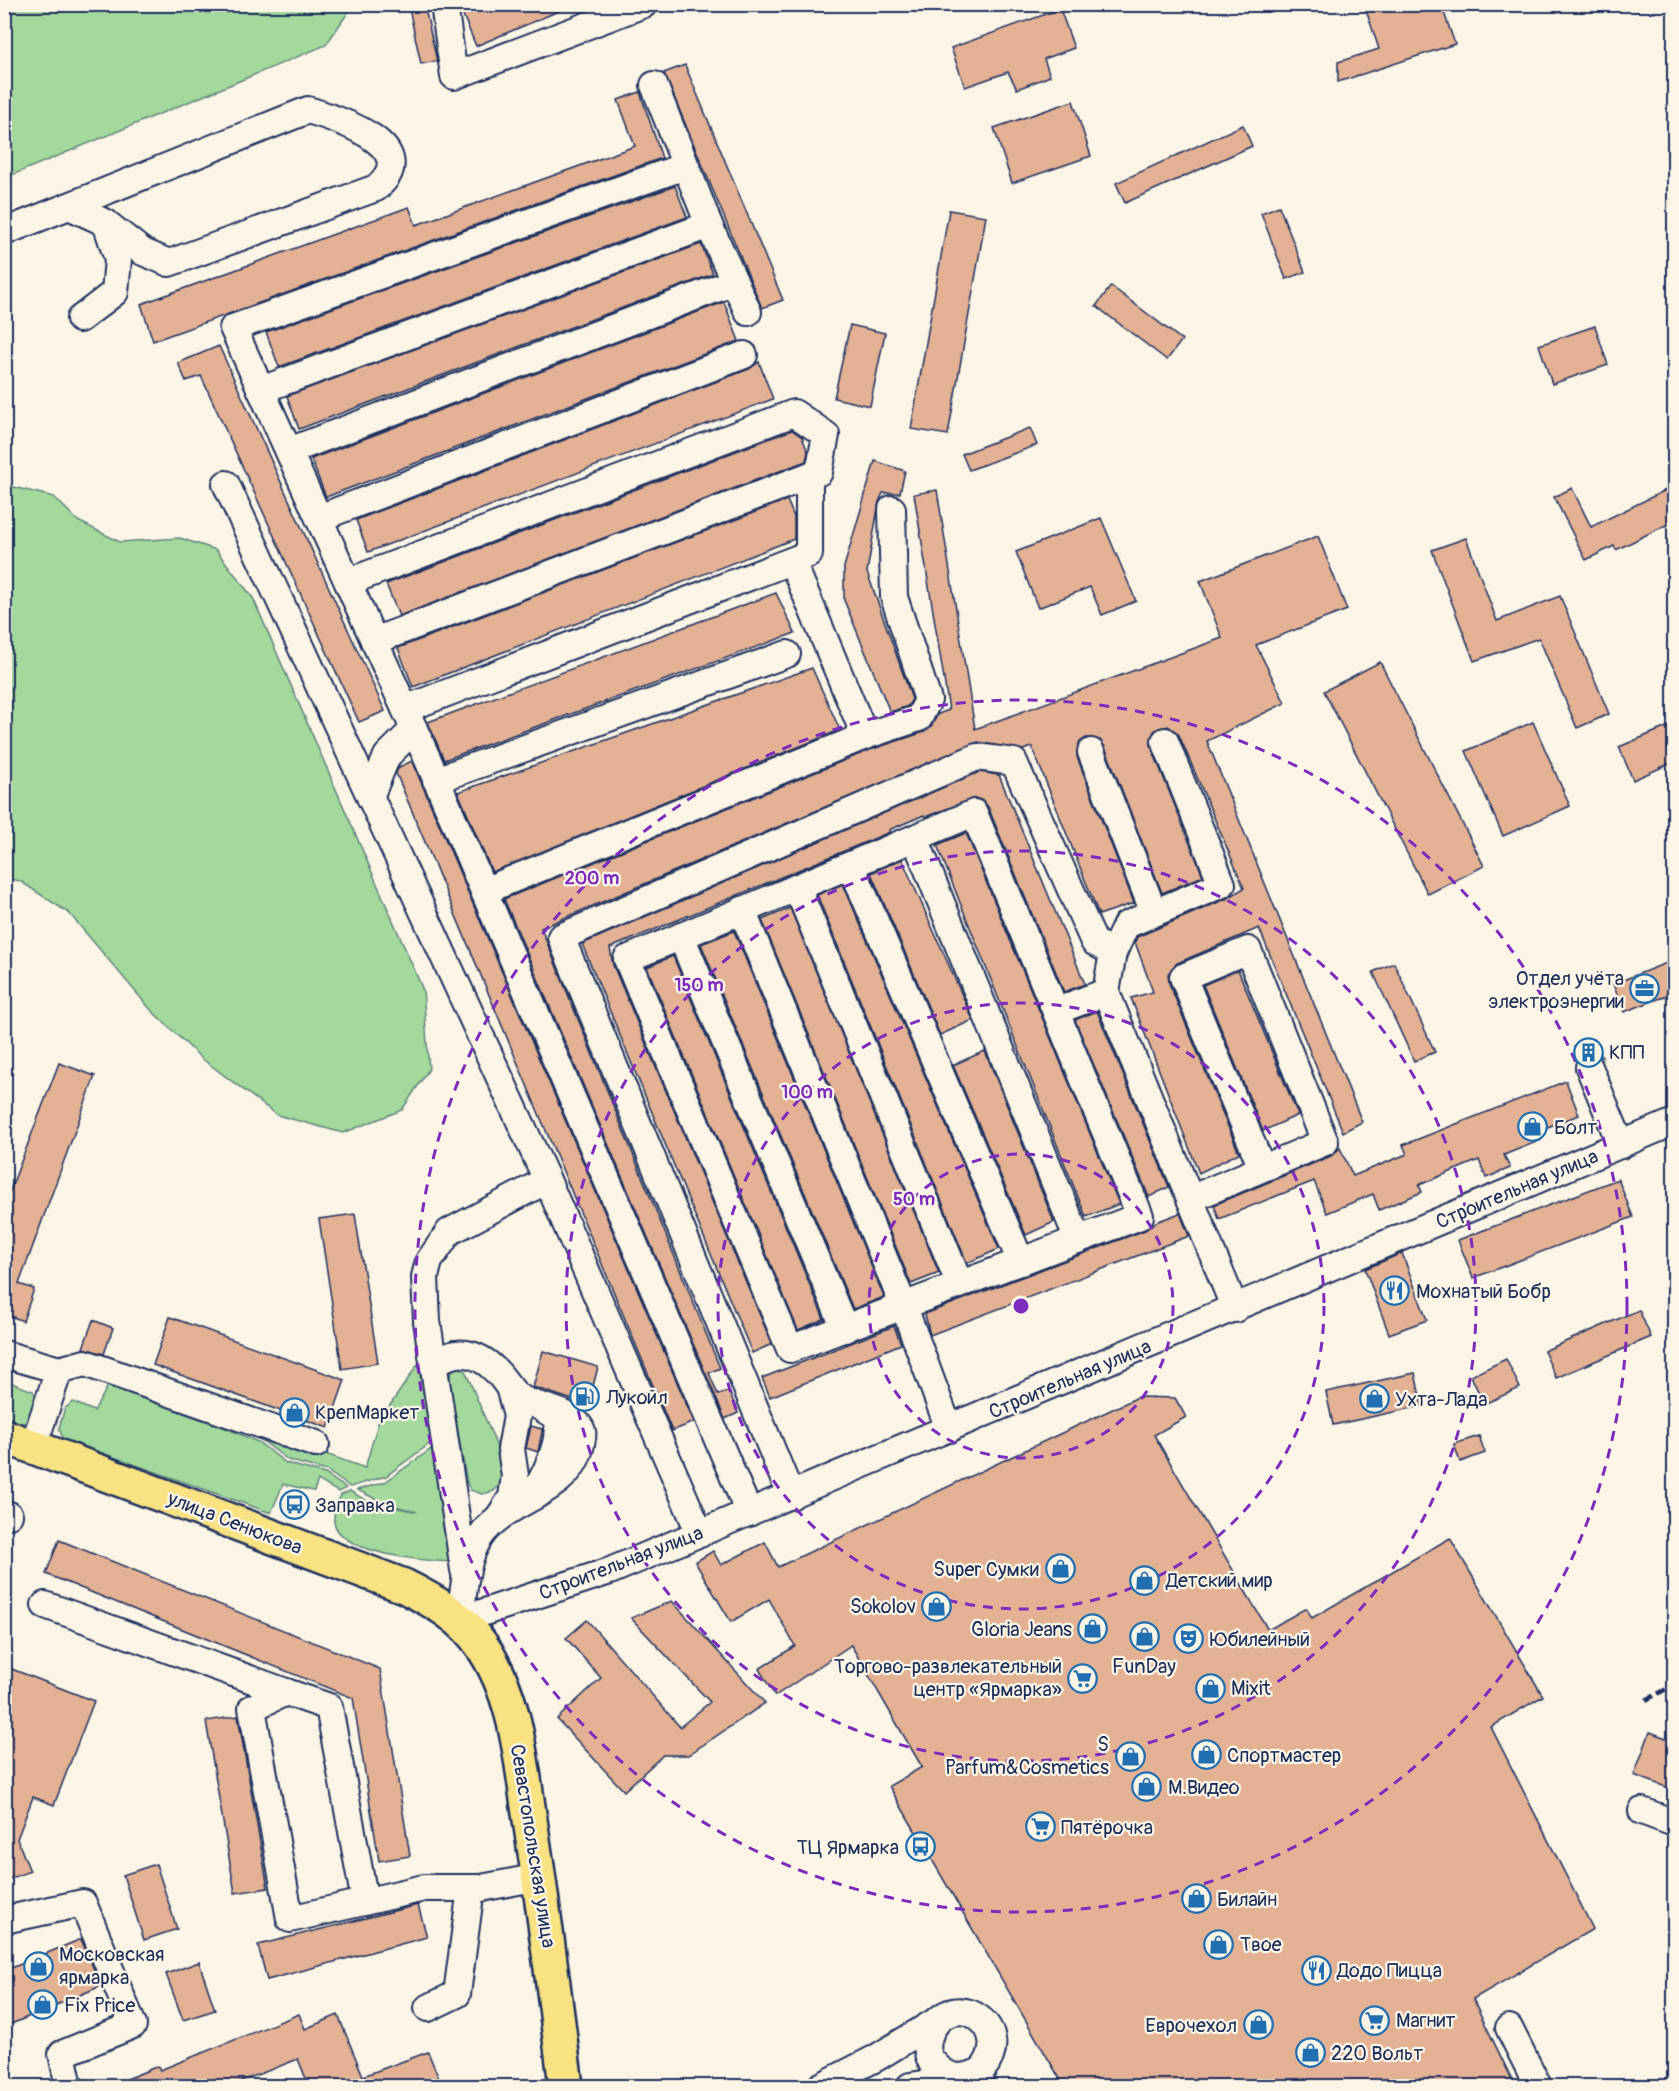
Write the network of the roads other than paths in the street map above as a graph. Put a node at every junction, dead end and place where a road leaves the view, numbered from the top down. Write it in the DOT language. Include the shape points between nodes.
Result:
graph roads {
  1 [pos="444,4"];
  2 [pos="644,4"];
  3 [pos="654,84"];
  4 [pos="685,166"];
  5 [pos="69,206"];
  6 [pos="106,223"];
  7 [pos="709,225"];
  8 [pos="4,232"];
  9 [pos="734,282"];
  10 [pos="748,312"];
  11 [pos="80,319"];
  12 [pos="744,355"];
  13 [pos="261,390"];
  14 [pos="289,451"];
  15 [pos="809,476"];
  16 [pos="226,484"];
  17 [pos="892,509"];
  18 [pos="319,518"];
  19 [pos="792,561"];
  20 [pos="348,582"];
  21 [pos="374,641"];
  22 [pos="787,654"];
  23 [pos="409,719"];
  24 [pos="865,736"];
  25 [pos="1165,741"];
  26 [pos="1091,752"];
  27 [pos="436,780"];
  28 [pos="370,797"];
  29 [pos="915,838"];
  30 [pos="851,865"];
  31 [pos="797,887"];
  32 [pos="484,891"];
  33 [pos="742,910"];
  34 [pos="1154,913"];
  35 [pos="681,936"];
  36 [pos="1113,953"];
  37 [pos="1106,992"];
  38 [pos="1056,1011"];
  39 [pos="1589,1067"];
  40 [pos="1674,1122"];
  41 [pos="1621,1145"];
  42 [pos="1262,1168"];
  43 [pos="547,1180"];
  44 [pos="1190,1198"];
  45 [pos="1078,1240"];
  46 [pos="1021,1262"];
  47 [pos="960,1285"];
  48 [pos="904,1307"];
  49 [pos="1235,1309"];
  50 [pos="845,1329"];
  51 [pos="4,1354"];
  52 [pos="435,1365"];
  53 [pos="59,1370"];
  54 [pos="509,1388"];
  55 [pos="949,1429"];
  56 [pos="19,1441"];
  57 [pos="316,1444"];
  58 [pos="791,1496"];
  59 [pos="749,1513"];
  60 [pos="497,1520"];
  61 [pos="700,1534"];
  62 [pos="466,1580"];
  63 [pos="45,1605"];
  64 [pos="460,1620"];
  65 [pos="286,1692"];
  66 [pos="1642,1811"];
  67 [pos="1674,1823"];
  68 [pos="539,1877"];
  69 [pos="471,1888"];
  70 [pos="365,1902"];
  71 [pos="4,1920"];
  72 [pos="428,2008"];
  73 [pos="944,2016"];
  74 [pos="1509,2028"];
  75 [pos="945,2077"];
  76 [pos="69,2086"];
  77 [pos="566,2086"];
  78 [pos="820,2086"];
  79 [pos="910,2086"];
  80 [pos="1538,2086"];
  1 -- 2 [label="street" via="454,76"];
  3 -- 4 [label="street"];
  4 -- 7 [label="street"];
  4 -- 13 [label="street" via="233,328"];
  5 -- 6 [label="street"];
  5 -- 6 [label="street" via="308,110 343,121 385,146 392,166 388,178 376,188 169,263 143,252"];
  5 -- 8 [label="street"];
  6 -- 11 [label="street" via="118,259 115,292"];
  7 -- 9 [label="street"];
  7 -- 13 [label="street"];
  9 -- 10 [label="street"];
  9 -- 14 [label="street"];
  12 -- 18 [label="street"];
  13 -- 14 [label="street"];
  14 -- 18 [label="street"];
  15 -- 19 [label="street" via="809,554"];
  15 -- 20 [label="street" via="819,471 826,435 794,413"];
  15 -- 21 [label="street"];
  16 -- 28 [label="street"];
  17 -- 24 [label="street" via="894,597 927,700 919,718"];
  18 -- 20 [label="street"];
  19 -- 23 [label="street"];
  19 -- 24 [label="street"];
  20 -- 21 [label="street"];
  21 -- 23 [label="street"];
  22 -- 27 [label="street"];
  23 -- 27 [label="street"];
  23 -- 28 [label="street" via="387,756"];
  24 -- 32 [label="street"];
  25 -- 34 [label="street" via="1222,884"];
  26 -- 34 [label="street"];
  27 -- 32 [label="street"];
  28 -- 43 [label="street"];
  29 -- 30 [label="street"];
  29 -- 38 [label="street" via="974,813"];
  29 -- 45 [label="street"];
  30 -- 31 [label="street"];
  30 -- 46 [label="street"];
  31 -- 33 [label="street"];
  31 -- 47 [label="street"];
  32 -- 59 [label="street"];
  33 -- 35 [label="street"];
  33 -- 48 [label="street"];
  34 -- 36 [label="street" via="1126,925"];
  35 -- 50 [label="street"];
  35 -- 50 [label="street" via="627,958 631,969 790,1349"];
  36 -- 37 [label="street"];
  36 -- 58 [label="street" via="1094,942 1014,762 977,758 561,937"];
  37 -- 38 [label="street"];
  37 -- 44 [label="street"];
  38 -- 45 [label="street" via="1140,1216"];
  39 -- 41 [label="street"];
  40 -- 41 [label="street, Строительная улица"];
  41 -- 49 [label="street, Строительная улица"];
  42 -- 42 [label="street" via="1325,1142 1248,950 1183,978"];
  42 -- 44 [label="street"];
  43 -- 52 [label="street" via="449,1232 438,1245 429,1261 425,1288"];
  43 -- 61 [label="street"];
  44 -- 49 [label="street"];
  45 -- 46 [label="street"];
  46 -- 47 [label="street"];
  47 -- 48 [label="street"];
  48 -- 50 [label="street"];
  48 -- 55 [label="street"];
  49 -- 55 [label="street, Строительная улица"];
  51 -- 53 [label="street"];
  52 -- 54 [label="street" via="461,1353 477,1355"];
  52 -- 62 [label="street"];
  53 -- 56 [label="street"];
  53 -- 57 [label="street" via="85,1363"];
  54 -- 60 [label="street" via="517,1416 511,1449 514,1486 512,1497"];
  54 -- 60 [label="street" via="555,1416 558,1429 546,1473 530,1499"];
  55 -- 58 [label="street, Строительная улица"];
  56 -- 64 [label="main road, улица Сенюкова" via="404,1586"];
  58 -- 59 [label="street, Строительная улица"];
  59 -- 61 [label="street, Строительная улица"];
  60 -- 62 [label="street" via="472,1551"];
  61 -- 64 [label="street, Строительная улица" via="610,1571"];
  62 -- 64 [label="street"];
  63 -- 65 [label="street"];
  64 -- 68 [label="main road, Севастопольская улица" via="488,1655 508,1700"];
  65 -- 70 [label="street" via="329,1707"];
  65 -- 70 [label="street" via="252,1708 290,1920"];
  66 -- 67 [label="street"];
  68 -- 69 [label="street"];
  68 -- 77 [label="main road, Севастопольская улица"];
  69 -- 70 [label="street" via="424,1888"];
  69 -- 72 [label="street" via="457,1994"];
  71 -- 76 [label="street" via="83,1903 133,2025 62,2054"];
  73 -- 75 [label="street" via="935,2023 927,2043"];
  73 -- 75 [label="street" via="964,2012 974,2015 983,2020 993,2039 989,2061 982,2070"];
  73 -- 78 [label="street" via="876,2058"];
  74 -- 80 [label="street"];
  75 -- 79 [label="street"];
}
